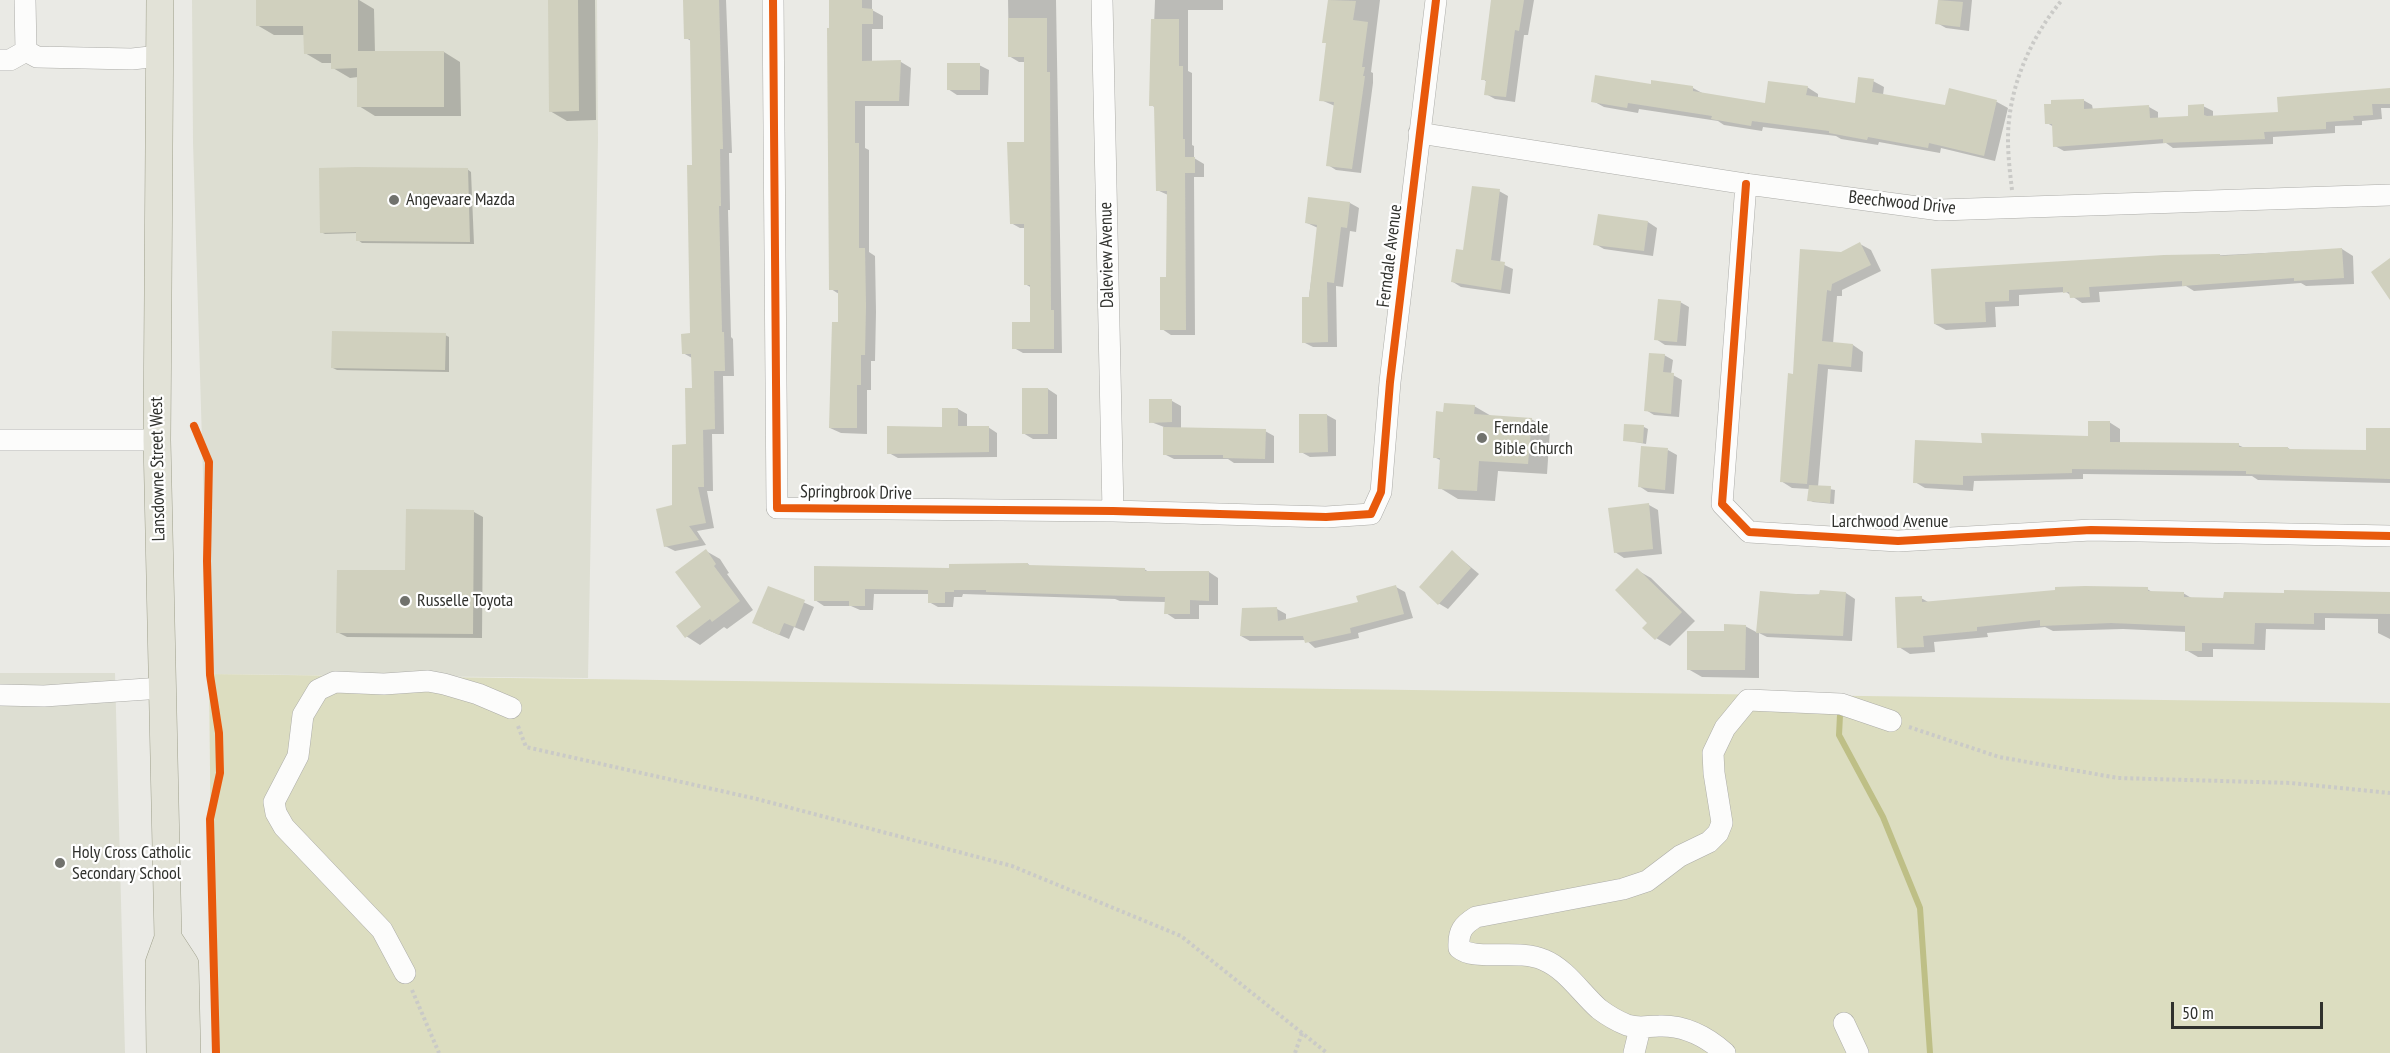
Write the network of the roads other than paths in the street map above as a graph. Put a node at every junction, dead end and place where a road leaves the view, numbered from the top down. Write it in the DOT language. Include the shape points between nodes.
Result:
graph roads {
  1 [pos="25,0"];
  2 [pos="160,0"];
  3 [pos="773,0"];
  4 [pos="1102,0"];
  5 [pos="1436,0"];
  6 [pos="26,51"];
  7 [pos="159,56"];
  8 [pos="0,60"];
  9 [pos="1419,134"];
  10 [pos="1746,184"];
  11 [pos="2390,195"];
  12 [pos="0,440"];
  13 [pos="157,440"];
  14 [pos="1113,511"];
  15 [pos="1371,514"];
  16 [pos="2390,536"];
  17 [pos="162,688"];
  18 [pos="0,695"];
  19 [pos="511,708"];
  20 [pos="1891,721"];
  21 [pos="168,938"];
  22 [pos="405,973"];
  23 [pos="1844,1023"];
  24 [pos="1640,1028"];
  25 [pos="160,1053"];
  26 [pos="187,1053"];
  27 [pos="1634,1053"];
  28 [pos="1725,1053"];
  29 [pos="1858,1053"];
  1 -- 6 [label="street"];
  2 -- 7 [label="main road, Lansdowne Street West"];
  3 -- 14 [label="street, Springbrook Drive" via="777,508"];
  4 -- 14 [label="street, Daleview Avenue"];
  5 -- 9 [label="street, Ferndale Avenue"];
  6 -- 7 [label="street" via="37,57"];
  6 -- 8 [label="street" via="10,60"];
  7 -- 13 [label="main road, Lansdowne Street West"];
  9 -- 10 [label="street, Beechwood Drive"];
  9 -- 15 [label="street, Ferndale Avenue" via="1381,492"];
  10 -- 11 [label="street, Beechwood Drive" via="1940,210"];
  10 -- 16 [label="street, Larchwood Avenue" via="1722,504 1749,532 1898,541 2091,530"];
  12 -- 13 [label="street"];
  13 -- 17 [label="main road, Lansdowne Street West"];
  14 -- 15 [label="street, Springbrook Drive" via="1326,517"];
  17 -- 18 [label="street"];
  17 -- 21 [label="main road, Lansdowne Street West"];
  19 -- 22 [label="street" via="436,682 336,682 318,690 303,716 298,756 274,802 276,813 284,827 382,930"];
  20 -- 24 [label="street" via="1840,704 1748,700 1725,728 1713,753 1722,823 1709,842 1680,856 1647,881 1623,890 1476,917 1463,925 1458,937 1459,948 1465,953 1511,953 1545,960 1599,1009"];
  21 -- 25 [label="main road, Lansdowne Street West" via="159,963"];
  21 -- 26 [label="main road" via="185,963"];
  23 -- 29 [label="street"];
  24 -- 27 [label="street"];
  24 -- 28 [label="street" via="1660,1025 1698,1032"];
}
